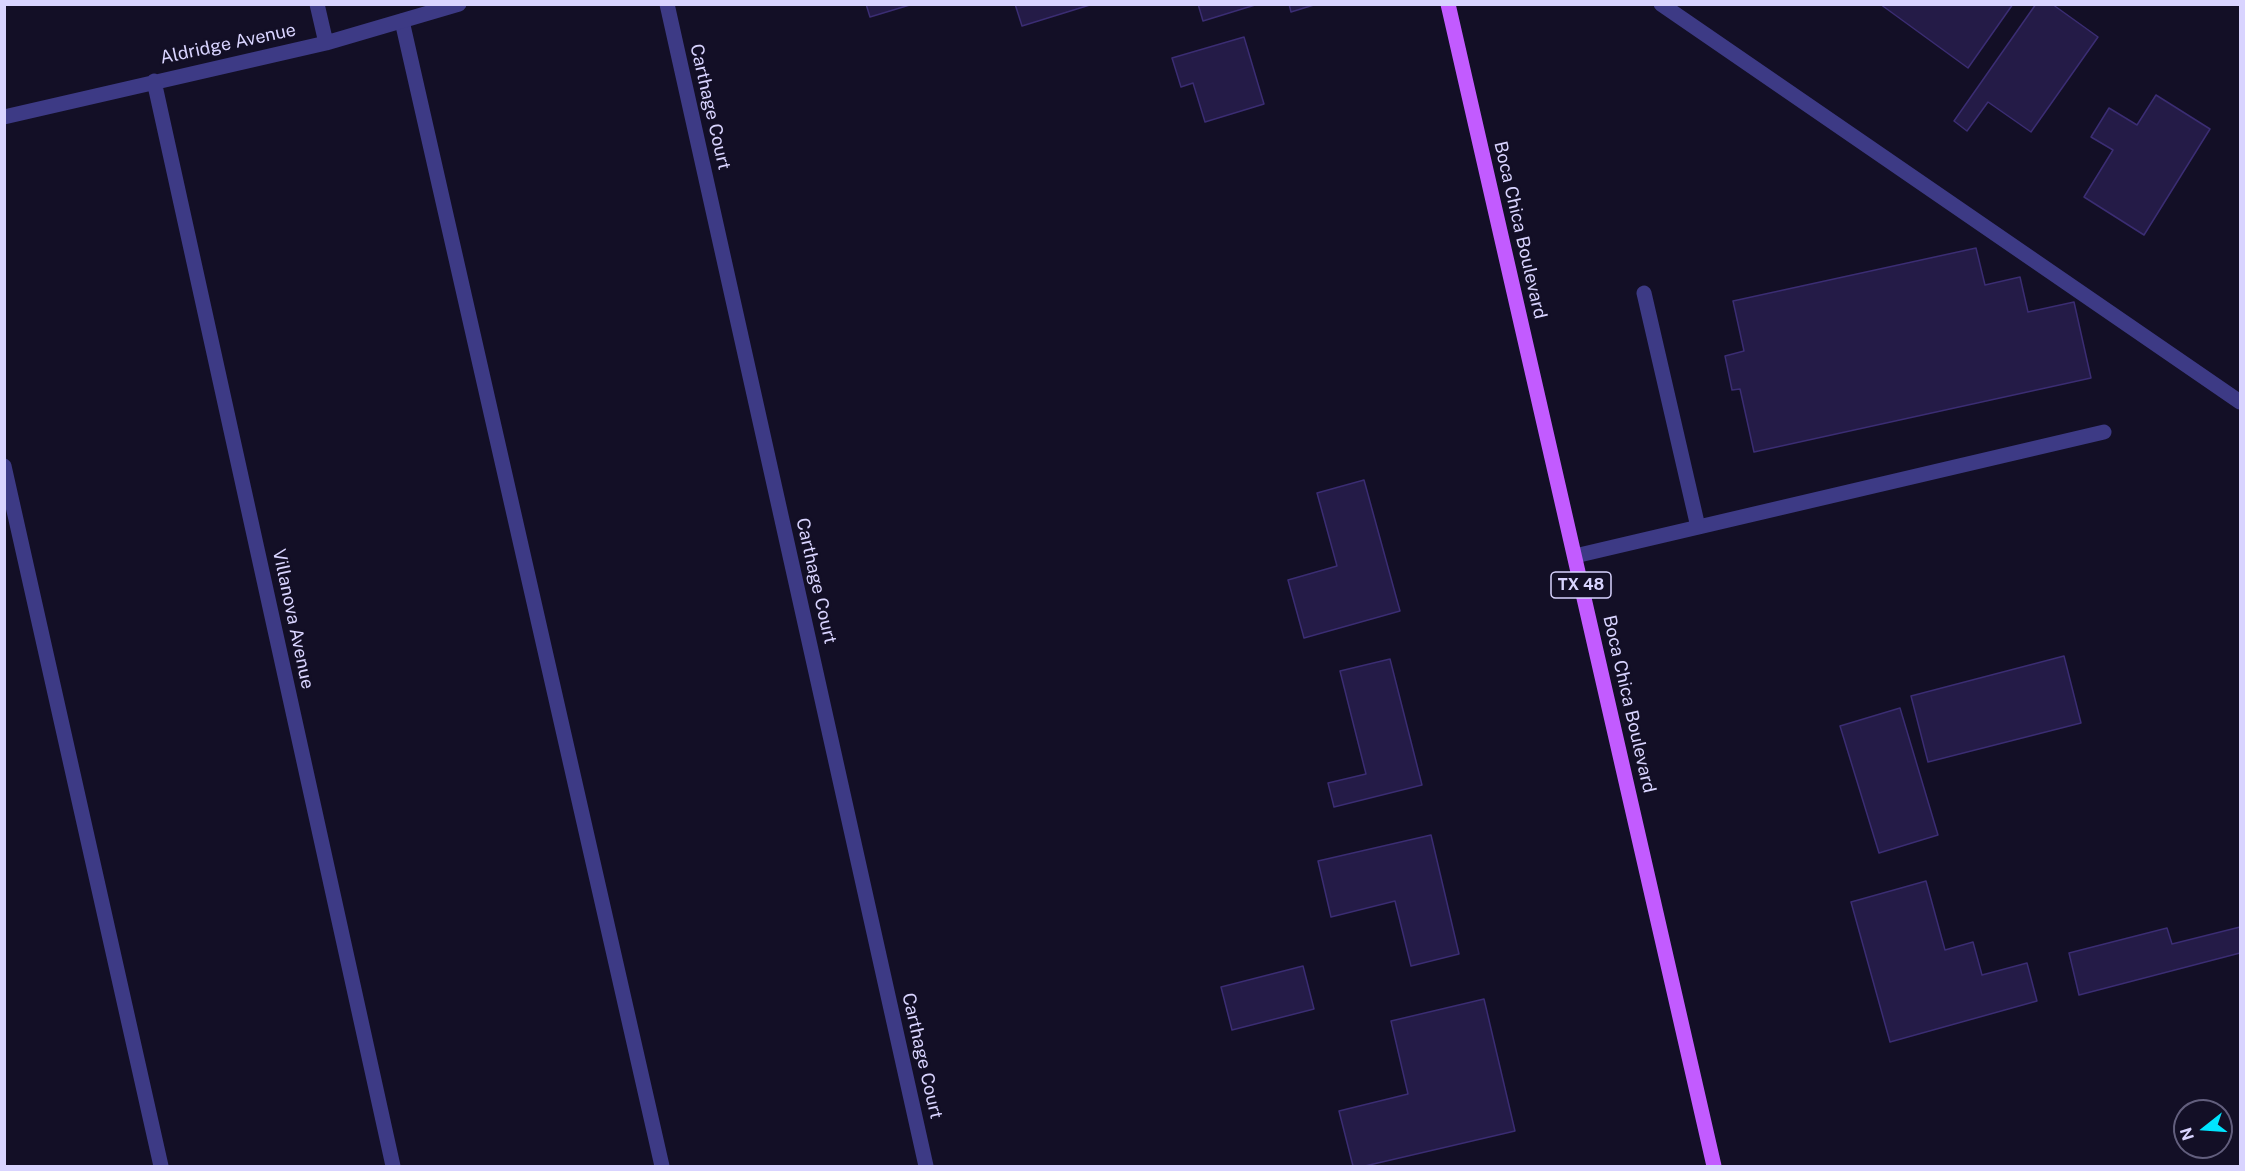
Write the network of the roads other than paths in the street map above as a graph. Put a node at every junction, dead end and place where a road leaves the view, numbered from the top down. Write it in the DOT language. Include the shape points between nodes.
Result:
graph roads {
  1 [pos="317,4"];
  2 [pos="459,4"];
  3 [pos="667,4"];
  4 [pos="1448,4"];
  5 [pos="1661,4"];
  6 [pos="402,21"];
  7 [pos="326,43"];
  8 [pos="154,81"];
  9 [pos="4,117"];
  10 [pos="1644,293"];
  11 [pos="2241,402"];
  12 [pos="2104,432"];
  13 [pos="4,466"];
  14 [pos="1698,527"];
  15 [pos="1575,556"];
  16 [pos="161,1167"];
  17 [pos="393,1167"];
  18 [pos="662,1167"];
  19 [pos="927,1167"];
  20 [pos="1714,1167"];
  1 -- 7 [label="street"];
  2 -- 6 [label="street, Aldridge Avenue"];
  3 -- 19 [label="street, Carthage Court"];
  4 -- 15 [label="main road, Boca Chica Boulevard / TX 48"];
  5 -- 11 [label="street"];
  6 -- 7 [label="street, Aldridge Avenue"];
  6 -- 18 [label="street"];
  7 -- 8 [label="street, Aldridge Avenue"];
  8 -- 9 [label="street, Aldridge Avenue"];
  8 -- 17 [label="street, Villanova Avenue"];
  10 -- 14 [label="street"];
  12 -- 14 [label="street"];
  13 -- 16 [label="street"];
  14 -- 15 [label="street"];
  15 -- 20 [label="main road, Boca Chica Boulevard / TX 48"];
}
